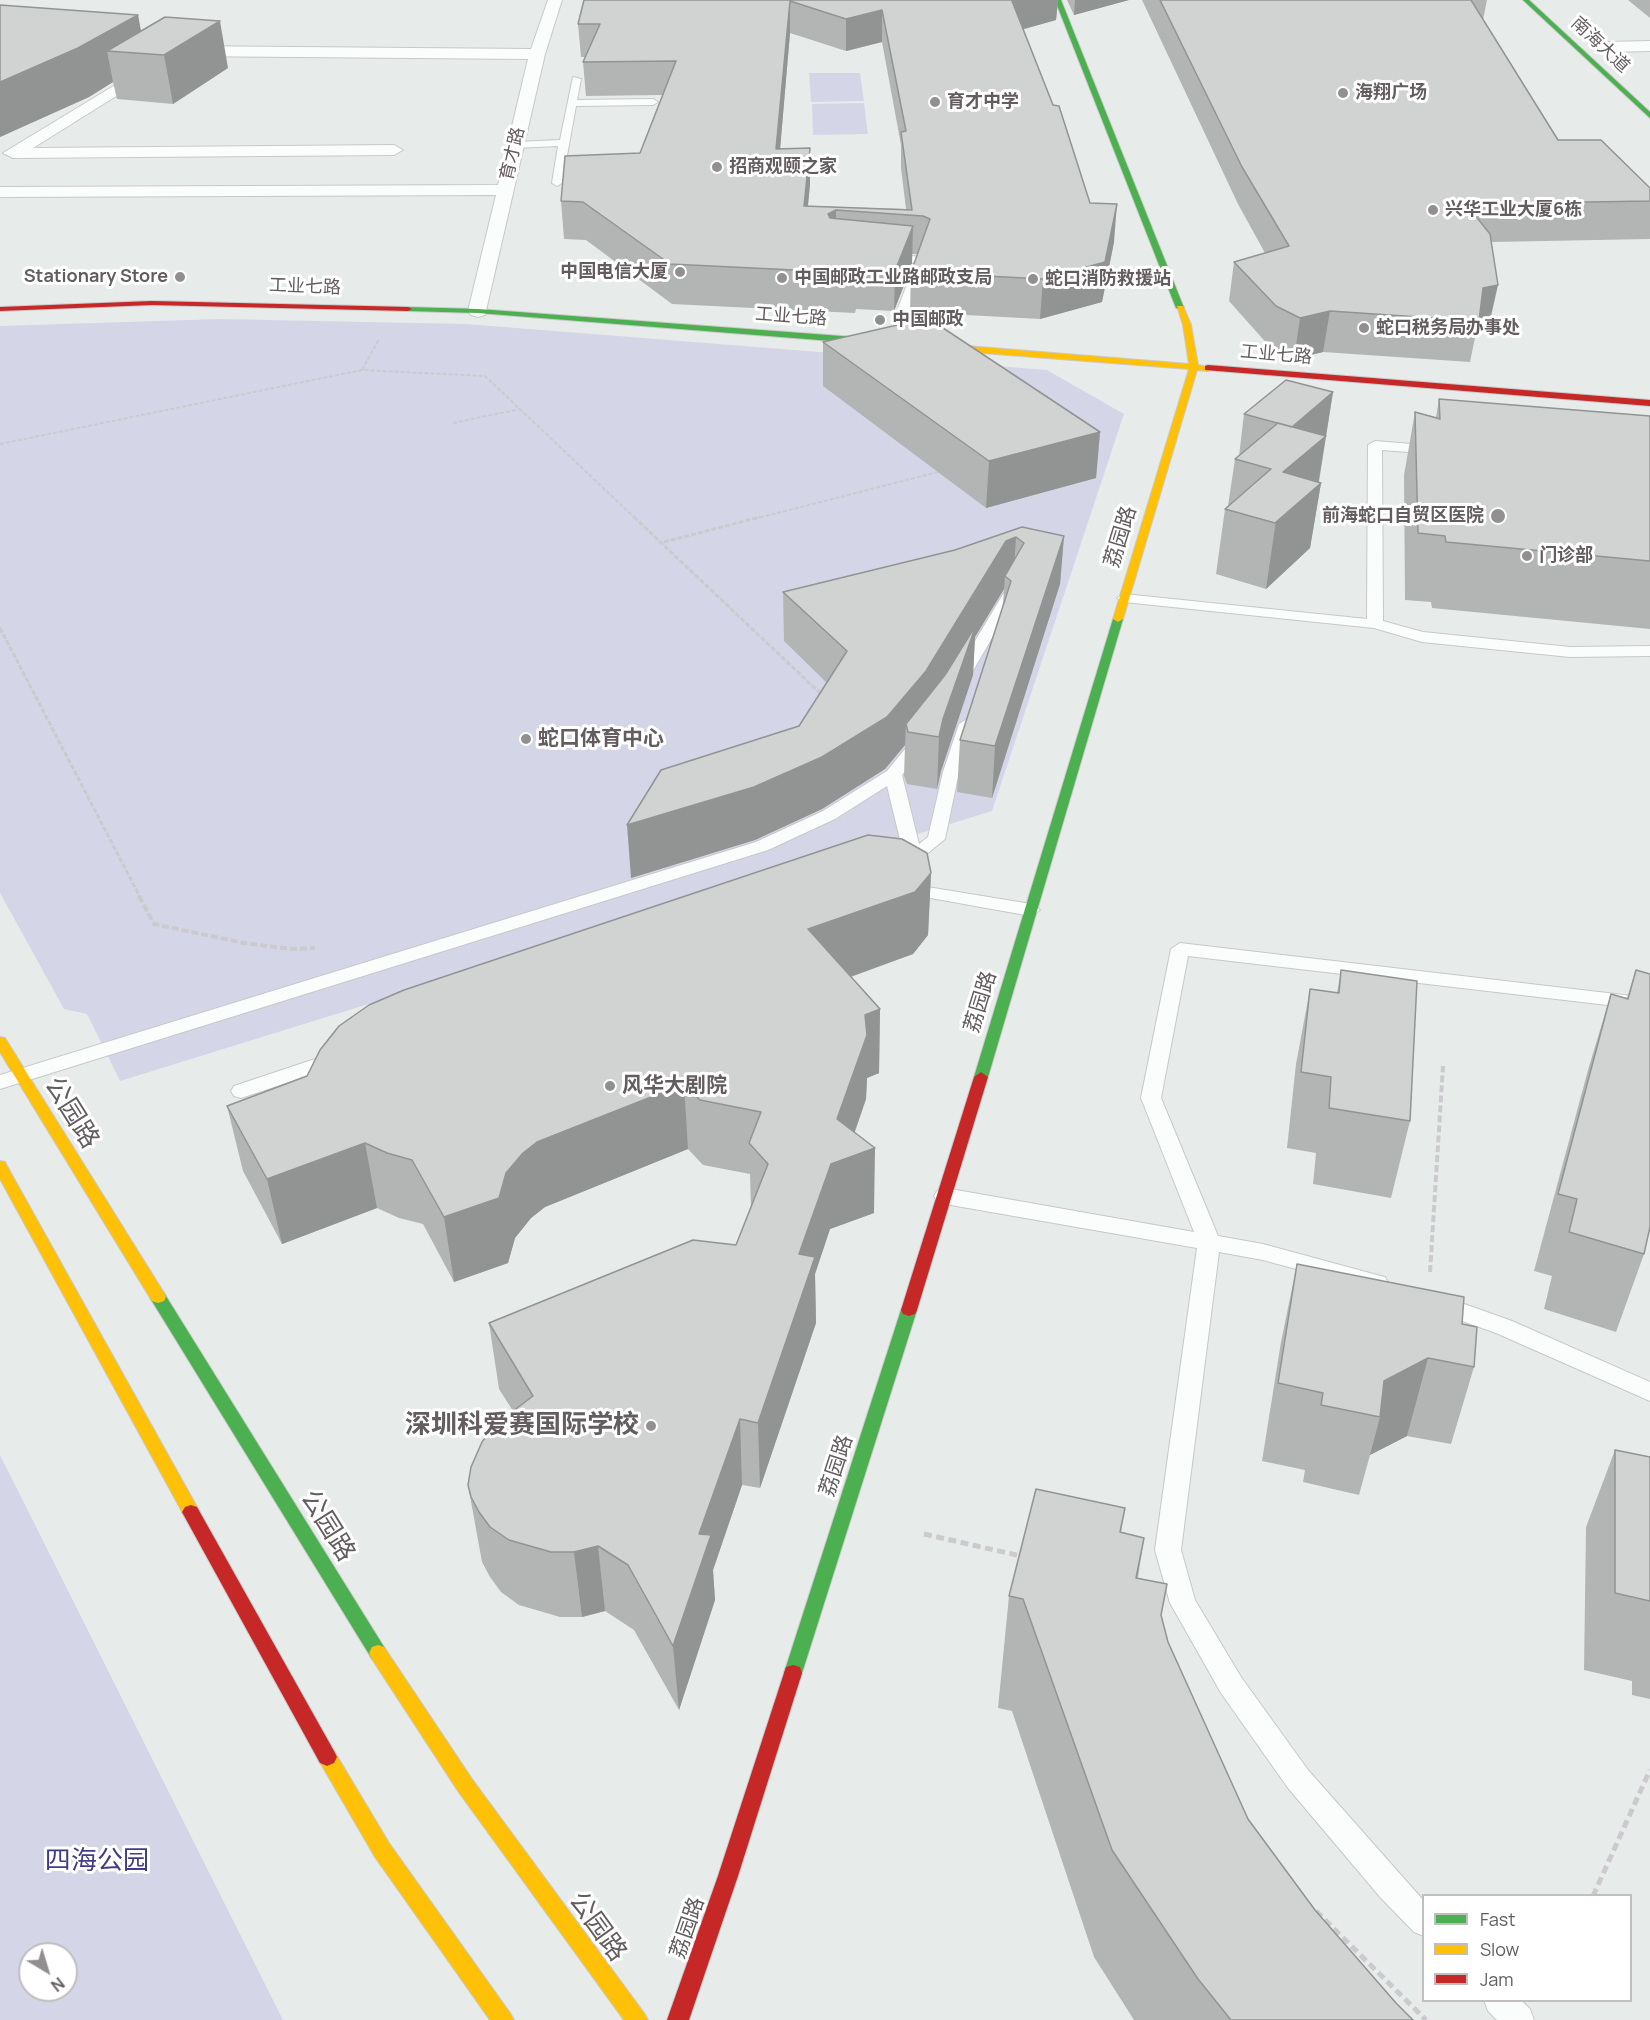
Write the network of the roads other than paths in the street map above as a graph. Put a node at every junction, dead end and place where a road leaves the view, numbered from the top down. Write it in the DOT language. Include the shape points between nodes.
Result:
graph roads {
  1 [pos="555,0"];
  2 [pos="1058,0"];
  3 [pos="1526,0"];
  4 [pos="1602,43"];
  5 [pos="1650,46"];
  6 [pos="537,54"];
  7 [pos="1624,62"];
  8 [pos="576,79"];
  9 [pos="653,102"];
  10 [pos="572,103"];
  11 [pos="1650,116"];
  12 [pos="564,143"];
  13 [pos="515,145"];
  14 [pos="394,150"];
  15 [pos="6,157"];
  16 [pos="557,183"];
  17 [pos="504,190"];
  18 [pos="0,192"];
  19 [pos="879,257"];
  20 [pos="0,309"];
  21 [pos="478,310"];
  22 [pos="902,344"];
  23 [pos="1194,366"];
  24 [pos="1650,403"];
  25 [pos="1445,450"];
  26 [pos="1012,591"];
  27 [pos="1124,598"];
  28 [pos="1001,622"];
  29 [pos="1375,624"];
  30 [pos="1650,651"];
  31 [pos="987,665"];
  32 [pos="951,694"];
  33 [pos="972,708"];
  34 [pos="933,725"];
  35 [pos="894,775"];
  36 [pos="914,856"];
  37 [pos="884,885"];
  38 [pos="922,891"];
  39 [pos="1031,910"];
  40 [pos="1650,1004"];
  41 [pos="0,1041"];
  42 [pos="354,1053"];
  43 [pos="20,1076"];
  44 [pos="0,1082"];
  45 [pos="241,1091"];
  46 [pos="0,1166"];
  47 [pos="945,1196"];
  48 [pos="1209,1241"];
  49 [pos="1650,1392"];
  50 [pos="1422,1920"];
  51 [pos="1499,2002"];
  52 [pos="503,2020"];
  53 [pos="637,2020"];
  54 [pos="678,2020"];
  55 [pos="1519,2020"];
  1 -- 6 [label="street, 育才路"];
  2 -- 23 [label="street, 荔园路" via="1187,325"];
  3 -- 11 [label="street, 南海大道"];
  4 -- 5 [label="street"];
  4 -- 7 [label="street, 南海大道"];
  6 -- 13 [label="street, 育才路"];
  6 -- 15 [label="street" via="175,50"];
  8 -- 10 [label="lane"];
  9 -- 10 [label="lane"];
  10 -- 12 [label="lane"];
  12 -- 13 [label="lane"];
  12 -- 16 [label="lane"];
  13 -- 17 [label="street, 育才路"];
  14 -- 15 [label="street"];
  17 -- 18 [label="street"];
  17 -- 21 [label="street, 育才路"];
  19 -- 22 [label="lane" via="922,260"];
  20 -- 21 [label="street, 工业七路" via="164,303"];
  21 -- 22 [label="street, 工业七路"];
  22 -- 23 [label="street, 工业七路"];
  23 -- 24 [label="street, 工业七路"];
  23 -- 27 [label="street, 荔园路"];
  25 -- 29 [label="lane" via="1375,445"];
  26 -- 32 [label="lane"];
  27 -- 29 [label="lane"];
  27 -- 39 [label="street, 荔园路"];
  28 -- 31 [label="lane"];
  29 -- 30 [label="lane" via="1422,637 1569,652"];
  33 -- 36 [label="lane" via="951,772 936,839"];
  34 -- 35 [label="lane"];
  35 -- 36 [label="lane"];
  35 -- 43 [label="lane" via="830,815 762,846"];
  36 -- 38 [label="lane"];
  37 -- 38 [label="lane"];
  38 -- 39 [label="lane"];
  39 -- 47 [label="street, 荔园路"];
  40 -- 48 [label="lane" via="1180,949 1151,1098"];
  41 -- 43 [label="street, 公园路"];
  42 -- 45 [label="lane"];
  43 -- 44 [label="lane"];
  43 -- 53 [label="street, 公园路" via="386,1666 465,1785"];
  46 -- 52 [label="street" via="300,1711 382,1850"];
  47 -- 48 [label="lane"];
  47 -- 54 [label="street, 荔园路" via="728,1876"];
  48 -- 49 [label="lane" via="1342,1272 1414,1295 1515,1331"];
  48 -- 50 [label="lane" via="1168,1550 1183,1603 1231,1685 1298,1779"];
  51 -- 55 [label="lane"];
}
